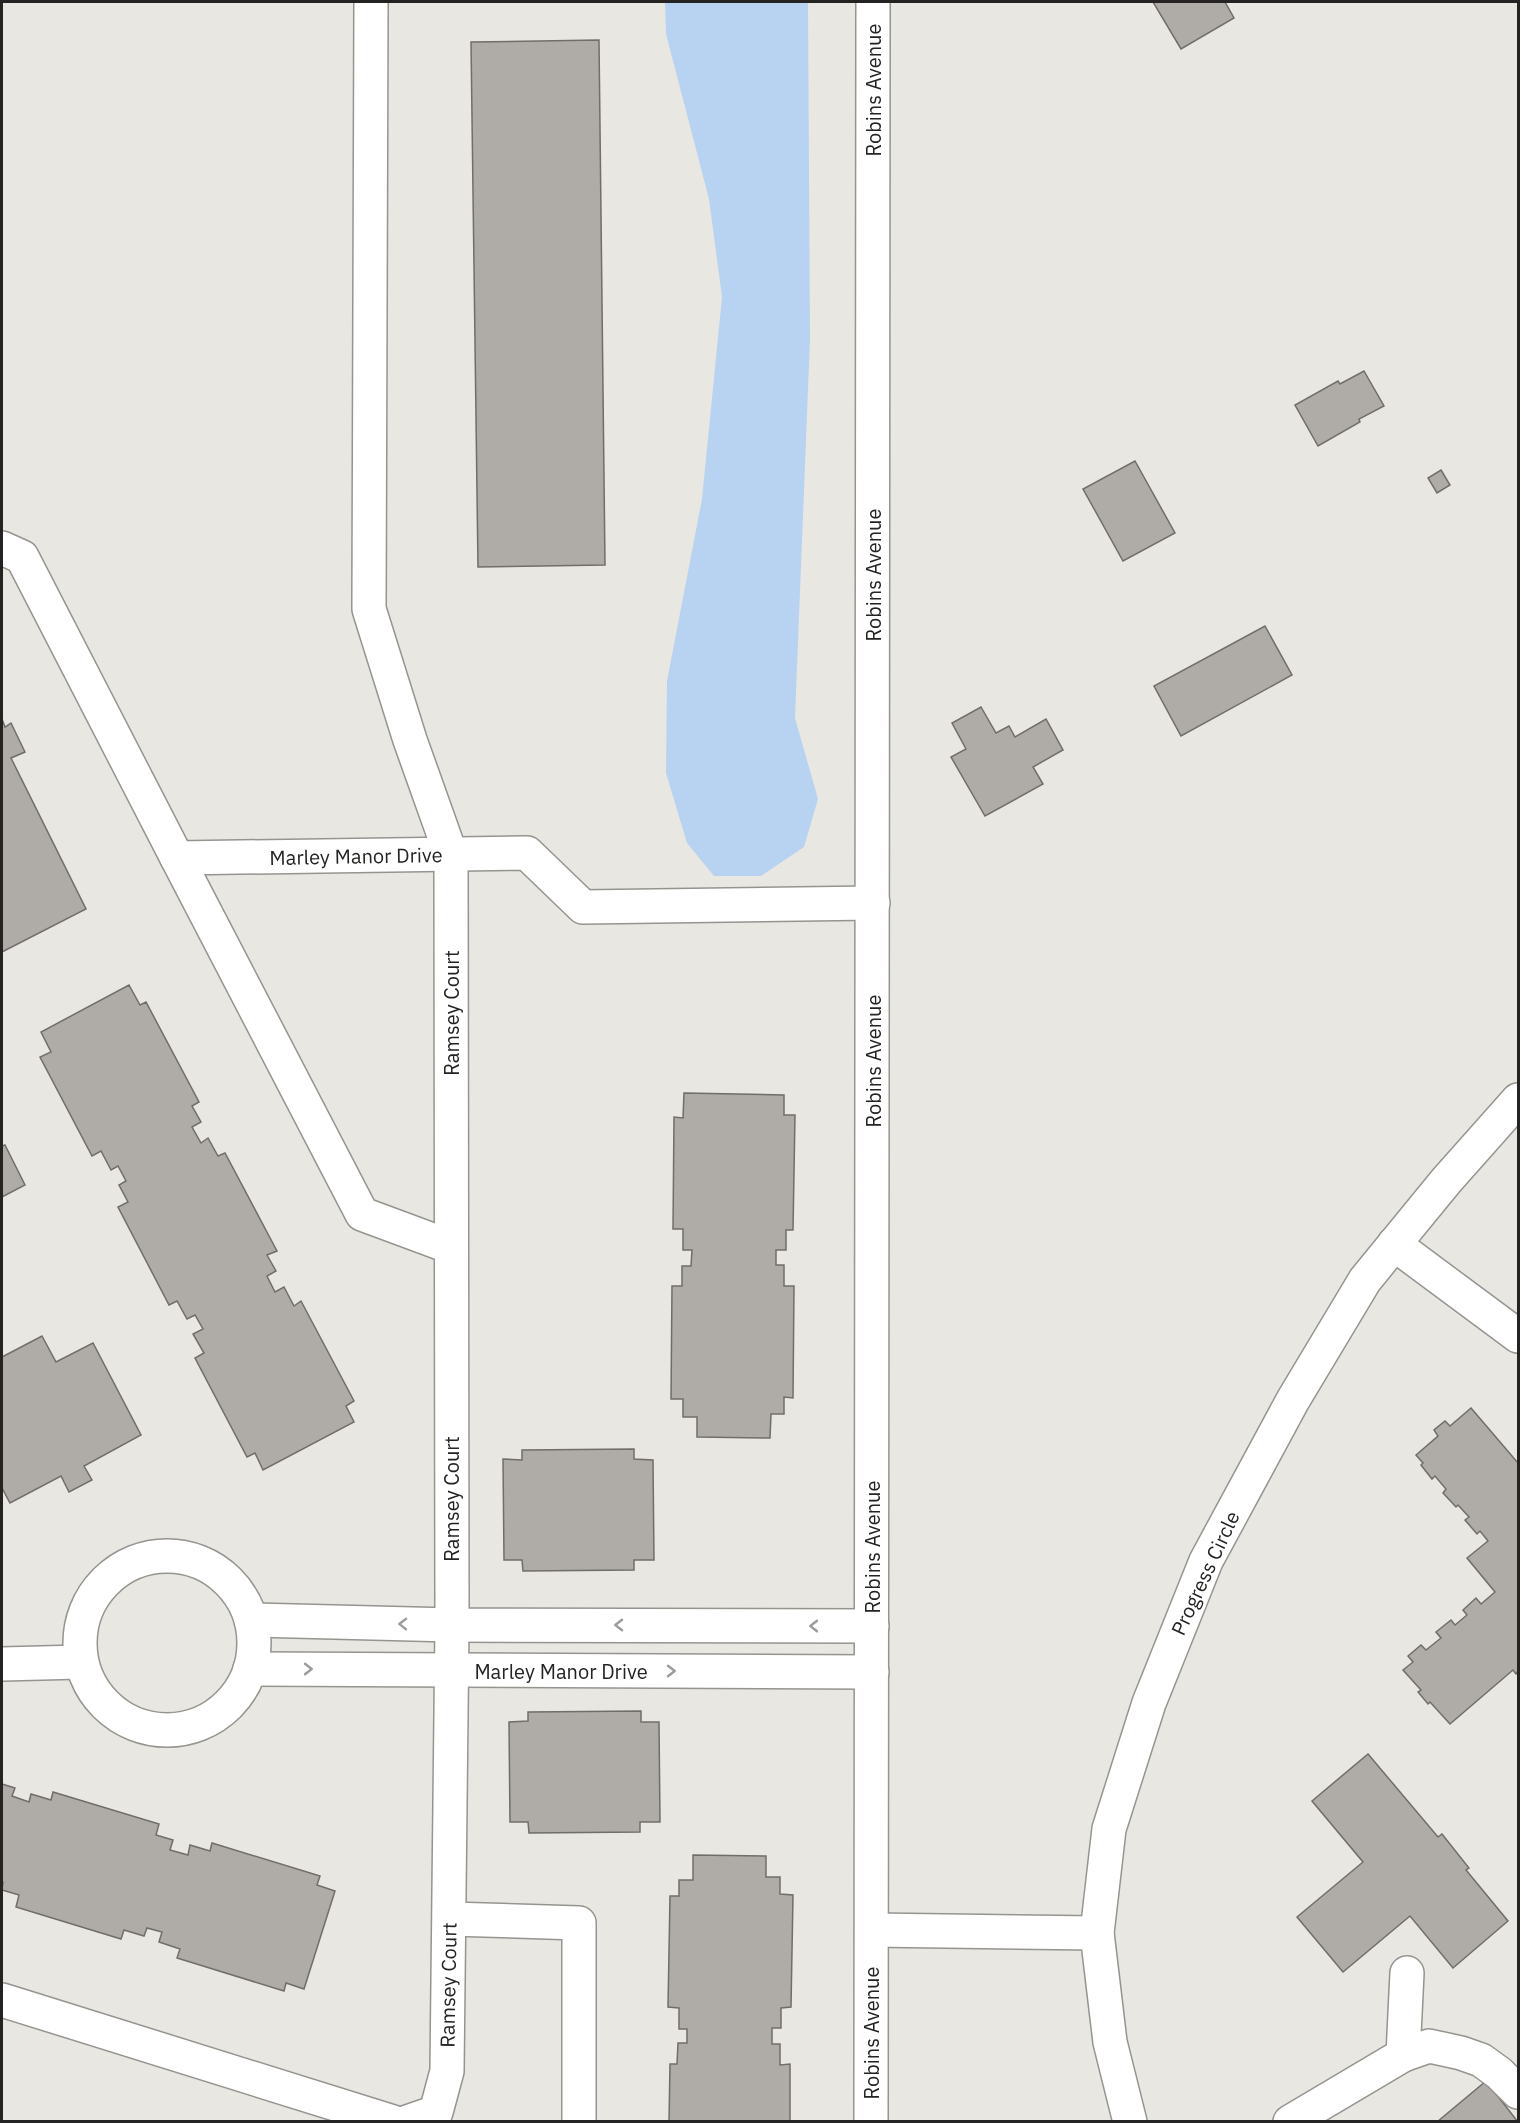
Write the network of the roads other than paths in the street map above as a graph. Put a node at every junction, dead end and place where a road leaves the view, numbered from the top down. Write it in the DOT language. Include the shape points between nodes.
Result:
graph roads {
  1 [pos="371,2"];
  2 [pos="873,2"];
  3 [pos="2,548"];
  4 [pos="452,855"];
  5 [pos="177,858"];
  6 [pos="873,903"];
  7 [pos="1518,1100"];
  8 [pos="1394,1244"];
  9 [pos="451,1247"];
  10 [pos="1518,1336"];
  11 [pos="251,1620"];
  12 [pos="452,1625"];
  13 [pos="872,1626"];
  14 [pos="81,1662"];
  15 [pos="2,1664"];
  16 [pos="250,1669"];
  17 [pos="451,1670"];
  18 [pos="872,1672"];
  19 [pos="450,1919"];
  20 [pos="872,1930"];
  21 [pos="1097,1933"];
  22 [pos="1407,1973"];
  23 [pos="2,2000"];
  24 [pos="1403,2055"];
  25 [pos="1518,2092"];
  26 [pos="431,2118"];
  27 [pos="393,2121"];
  28 [pos="579,2121"];
  29 [pos="871,2121"];
  30 [pos="1130,2121"];
  31 [pos="1290,2121"];
  1 -- 4 [label="street" via="369,609 410,740"];
  2 -- 6 [label="street, Robins Avenue"];
  3 -- 5 [label="street" via="22,557"];
  4 -- 5 [label="street, Marley Manor Drive"];
  4 -- 6 [label="street, Marley Manor Drive" via="527,853 583,907"];
  4 -- 9 [label="street, Ramsey Court"];
  5 -- 9 [label="street" via="362,1214"];
  6 -- 13 [label="street, Robins Avenue"];
  7 -- 8 [label="street, Progress Circle"];
  8 -- 10 [label="street"];
  8 -- 21 [label="street, Progress Circle" via="1365,1280 1293,1400 1206,1561 1149,1703 1109,1829"];
  9 -- 12 [label="street, Ramsey Court"];
  12 -- 11 [label="street, one-way"];
  11 -- 14 [label="street" via="245,1602 227,1579 199,1561 168,1555 145,1557 112,1574 94,1593 80,1626"];
  11 -- 16 [label="street" via="254,1651"];
  13 -- 12 [label="street, one-way"];
  12 -- 17 [label="street, Ramsey Court"];
  13 -- 18 [label="street, Robins Avenue"];
  14 -- 15 [label="street"];
  14 -- 16 [label="street" via="97,1696 118,1716 143,1727 176,1730 207,1720 231,1702"];
  16 -- 17 [label="street, Marley Manor Drive, one-way"];
  17 -- 18 [label="street, Marley Manor Drive, one-way"];
  17 -- 19 [label="street, Ramsey Court"];
  18 -- 20 [label="street, Robins Avenue"];
  19 -- 26 [label="street, Ramsey Court" via="447,2070"];
  19 -- 28 [label="street" via="579,1923"];
  20 -- 21 [label="street"];
  20 -- 29 [label="street, Robins Avenue"];
  21 -- 30 [label="street, Progress Circle" via="1110,2042"];
  22 -- 24 [label="street"];
  23 -- 27 [label="street"];
  24 -- 25 [label="street" via="1429,2046 1461,2053 1481,2060"];
  24 -- 31 [label="street"];
}
